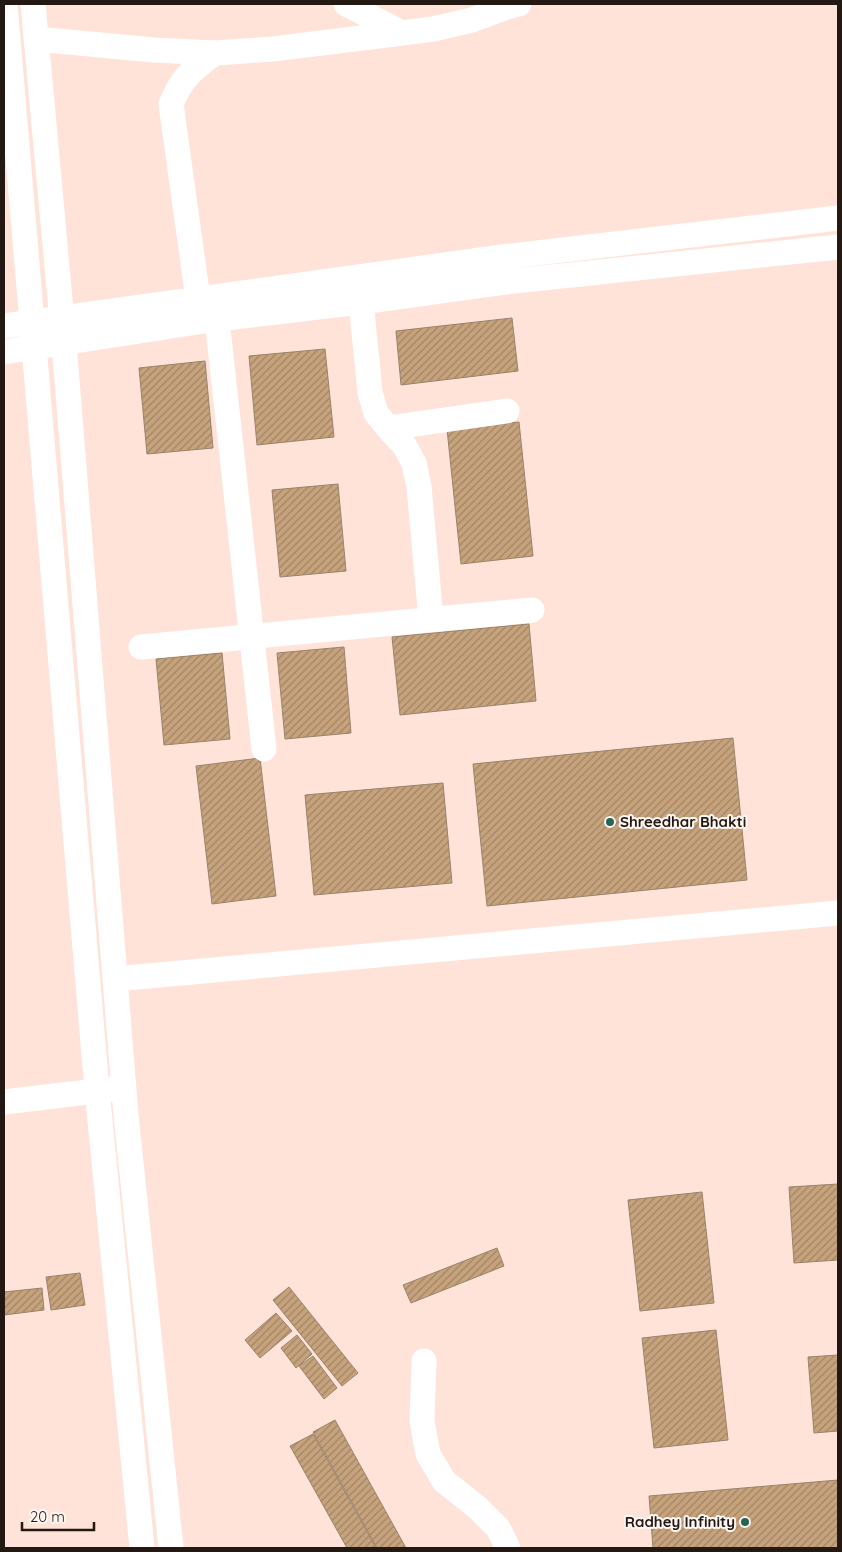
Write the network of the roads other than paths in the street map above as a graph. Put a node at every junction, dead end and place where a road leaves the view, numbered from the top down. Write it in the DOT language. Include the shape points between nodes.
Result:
graph roads {
  1 [pos="5,4"];
  2 [pos="33,4"];
  3 [pos="346,4"];
  4 [pos="519,4"];
  5 [pos="402,32"];
  6 [pos="36,39"];
  7 [pos="215,54"];
  8 [pos="838,218"];
  9 [pos="838,247"];
  10 [pos="198,299"];
  11 [pos="360,302"];
  12 [pos="61,318"];
  13 [pos="216,319"];
  14 [pos="33,322"];
  15 [pos="4,326"];
  16 [pos="64,343"];
  17 [pos="35,347"];
  18 [pos="4,352"];
  19 [pos="507,411"];
  20 [pos="388,428"];
  21 [pos="532,610"];
  22 [pos="431,619"];
  23 [pos="251,637"];
  24 [pos="141,648"];
  25 [pos="264,749"];
  26 [pos="838,913"];
  27 [pos="115,979"];
  28 [pos="124,1088"];
  29 [pos="96,1090"];
  30 [pos="4,1102"];
  31 [pos="424,1361"];
  32 [pos="142,1548"];
  33 [pos="171,1548"];
  34 [pos="508,1548"];
  1 -- 14 [label="street"];
  2 -- 6 [label="street"];
  3 -- 5 [label="street"];
  4 -- 5 [label="street" via="472,20"];
  5 -- 7 [label="street"];
  6 -- 7 [label="street"];
  6 -- 12 [label="street"];
  7 -- 10 [label="street" via="190,71 171,104"];
  8 -- 10 [label="street" via="502,257"];
  9 -- 11 [label="street" via="505,282"];
  10 -- 12 [label="street"];
  11 -- 13 [label="street"];
  11 -- 20 [label="street" via="370,392 376,413"];
  12 -- 14 [label="street"];
  12 -- 16 [label="street"];
  13 -- 16 [label="street"];
  13 -- 23 [label="street"];
  14 -- 15 [label="street"];
  14 -- 17 [label="street"];
  16 -- 17 [label="street"];
  16 -- 27 [label="street"];
  17 -- 18 [label="street"];
  17 -- 29 [label="street"];
  19 -- 20 [label="street"];
  20 -- 22 [label="street" via="404,445 414,463"];
  21 -- 22 [label="street"];
  22 -- 23 [label="street"];
  23 -- 24 [label="street"];
  23 -- 25 [label="street"];
  26 -- 27 [label="street"];
  27 -- 28 [label="street"];
  28 -- 29 [label="street"];
  28 -- 33 [label="street"];
  29 -- 30 [label="street"];
  29 -- 32 [label="street"];
  31 -- 34 [label="street" via="422,1421 428,1454 444,1481 498,1528"];
}
